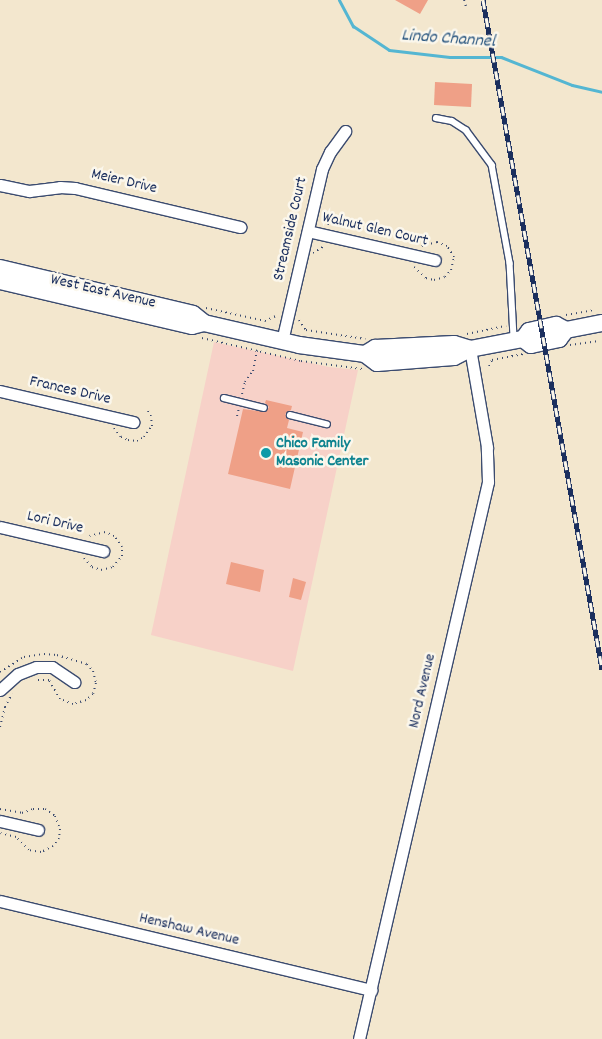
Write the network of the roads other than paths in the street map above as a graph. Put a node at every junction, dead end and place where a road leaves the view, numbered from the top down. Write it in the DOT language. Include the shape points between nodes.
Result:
graph roads {
  1 [pos="436,118"];
  2 [pos="344,131"];
  3 [pos="0,185"];
  4 [pos="240,226"];
  5 [pos="308,231"];
  6 [pos="435,260"];
  7 [pos="0,268"];
  8 [pos="0,282"];
  9 [pos="202,314"];
  10 [pos="598,316"];
  11 [pos="517,334"];
  12 [pos="282,341"];
  13 [pos="466,342"];
  14 [pos="0,391"];
  15 [pos="224,398"];
  16 [pos="264,408"];
  17 [pos="290,415"];
  18 [pos="133,422"];
  19 [pos="327,424"];
  20 [pos="0,527"];
  21 [pos="103,551"];
  22 [pos="74,682"];
  23 [pos="0,690"];
  24 [pos="0,821"];
  25 [pos="38,830"];
  26 [pos="0,902"];
  27 [pos="371,990"];
  28 [pos="359,1039"];
  1 -- 11 [label="lane" via="452,121 466,130 492,166 510,263"];
  2 -- 5 [label="street, Streamside Court" via="326,161"];
  3 -- 4 [label="street, Meier Drive" via="37,191 75,188"];
  5 -- 6 [label="street, Walnut Glen Court"];
  5 -- 12 [label="street, Streamside Court"];
  7 -- 9 [label="main road, West East Avenue"];
  8 -- 9 [label="main road, West East Avenue" via="192,326"];
  9 -- 12 [label="main road, West East Avenue"];
  10 -- 11 [label="main road, West East Avenue" via="566,323 559,339 531,345"];
  11 -- 13 [label="main road, West East Avenue"];
  12 -- 13 [label="main road, West East Avenue" via="322,349"];
  13 -- 27 [label="street, Nord Avenue" via="487,447 488,482"];
  14 -- 18 [label="street, Frances Drive"];
  15 -- 16 [label="lane"];
  17 -- 19 [label="lane"];
  20 -- 21 [label="street, Lori Drive"];
  22 -- 23 [label="street" via="52,667 36,667 18,674"];
  24 -- 25 [label="street"];
  26 -- 27 [label="street, Henshaw Avenue"];
  27 -- 28 [label="street, Nord Avenue"];
}
